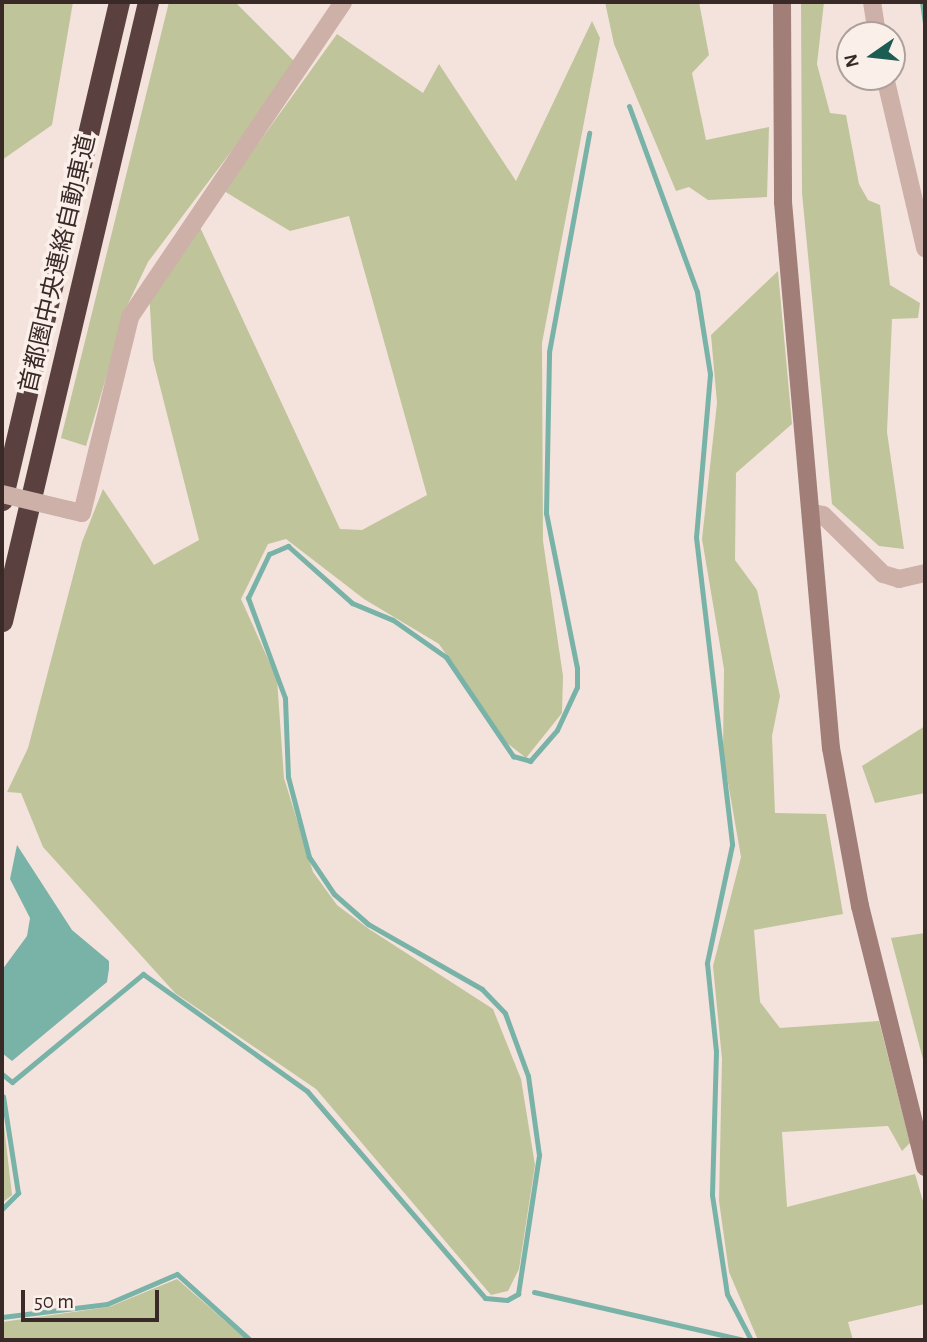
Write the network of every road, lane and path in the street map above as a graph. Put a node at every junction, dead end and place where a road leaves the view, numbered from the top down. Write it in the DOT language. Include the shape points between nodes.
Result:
graph roads {
  1 [pos="119,2"];
  2 [pos="148,2"];
  3 [pos="343,2"];
  4 [pos="782,2"];
  5 [pos="872,2"];
  6 [pos="875,21"];
  7 [pos="888,91"];
  8 [pos="925,248"];
  9 [pos="2,494"];
  10 [pos="2,500"];
  11 [pos="811,513"];
  12 [pos="925,573"];
  13 [pos="2,621"];
  14 [pos="925,1167"];
  1 -- 10 [label="highway, 首都圏中央連絡自動車道"];
  2 -- 13 [label="highway, 首都圏中央連絡自動車道"];
  3 -- 9 [label="street, bridge" via="130,317 82,513"];
  4 -- 11 [label="street" via="783,202"];
  5 -- 6 [label="street"];
  7 -- 8 [label="street"];
  11 -- 12 [label="street" via="823,515 883,574 899,579"];
  11 -- 14 [label="street" via="844,827"];
}
